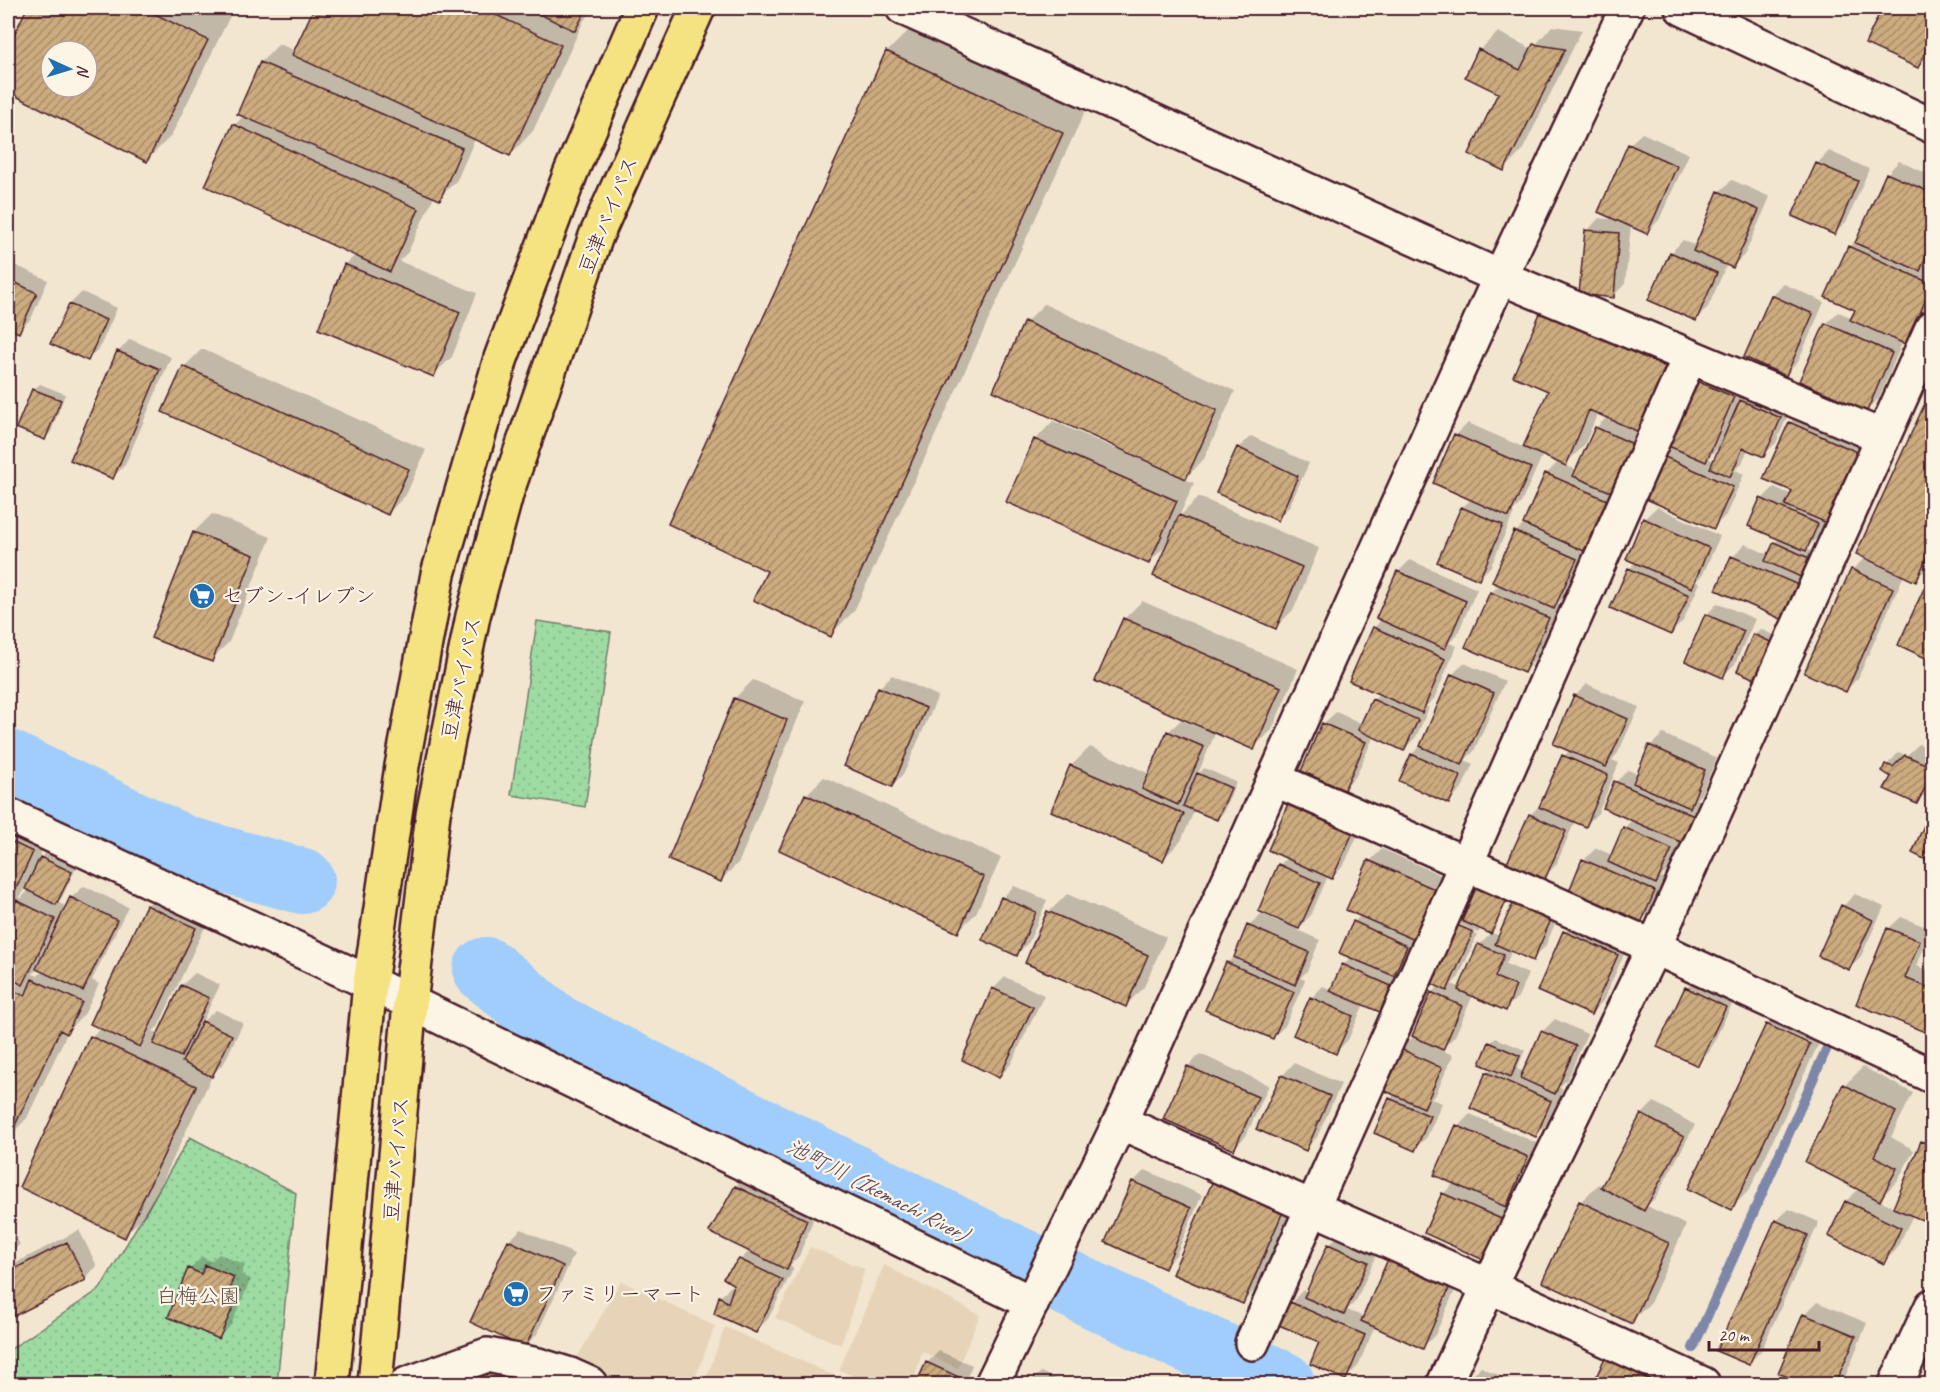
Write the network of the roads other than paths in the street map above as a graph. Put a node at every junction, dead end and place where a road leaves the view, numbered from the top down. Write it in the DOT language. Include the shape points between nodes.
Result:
graph roads {
  1 [pos="642,8"];
  2 [pos="698,8"];
  3 [pos="903,8"];
  4 [pos="1627,8"];
  5 [pos="1682,8"];
  6 [pos="1932,126"];
  7 [pos="1500,278"];
  8 [pos="1932,328"];
  9 [pos="1690,356"];
  10 [pos="1883,436"];
  11 [pos="1274,779"];
  12 [pos="8,815"];
  13 [pos="1466,864"];
  14 [pos="1654,947"];
  15 [pos="370,983"];
  16 [pos="410,1003"];
  17 [pos="1932,1076"];
  18 [pos="1120,1122"];
  19 [pos="1313,1208"];
  20 [pos="1490,1286"];
  21 [pos="1032,1304"];
  22 [pos="1932,1306"];
  23 [pos="1252,1343"];
  24 [pos="332,1384"];
  25 [pos="375,1384"];
  26 [pos="407,1384"];
  27 [pos="590,1384"];
  28 [pos="992,1384"];
  29 [pos="1444,1384"];
  30 [pos="1703,1384"];
  31 [pos="1896,1384"];
  1 -- 15 [label="highway, 豆津バイパス" via="571,172 501,358 438,574 402,766"];
  2 -- 16 [label="highway, 豆津バイパス" via="596,236 507,491 473,616 433,814"];
  3 -- 7 [label="street"];
  4 -- 7 [label="street"];
  5 -- 6 [label="street"];
  7 -- 9 [label="street"];
  7 -- 11 [label="street"];
  8 -- 10 [label="street"];
  9 -- 10 [label="street"];
  9 -- 13 [label="street"];
  10 -- 14 [label="street"];
  11 -- 13 [label="street"];
  11 -- 18 [label="street"];
  12 -- 15 [label="street"];
  13 -- 14 [label="street"];
  13 -- 19 [label="street"];
  14 -- 17 [label="street"];
  14 -- 20 [label="street"];
  15 -- 16 [label="street"];
  15 -- 24 [label="highway, 豆津バイパス"];
  16 -- 21 [label="street"];
  16 -- 25 [label="highway, 豆津バイパス"];
  18 -- 19 [label="street"];
  18 -- 21 [label="street"];
  19 -- 20 [label="street"];
  19 -- 23 [label="street"];
  20 -- 29 [label="street"];
  20 -- 30 [label="street"];
  21 -- 28 [label="street"];
  22 -- 31 [label="street"];
  26 -- 27 [label="street" via="487,1355 538,1365"];
}
